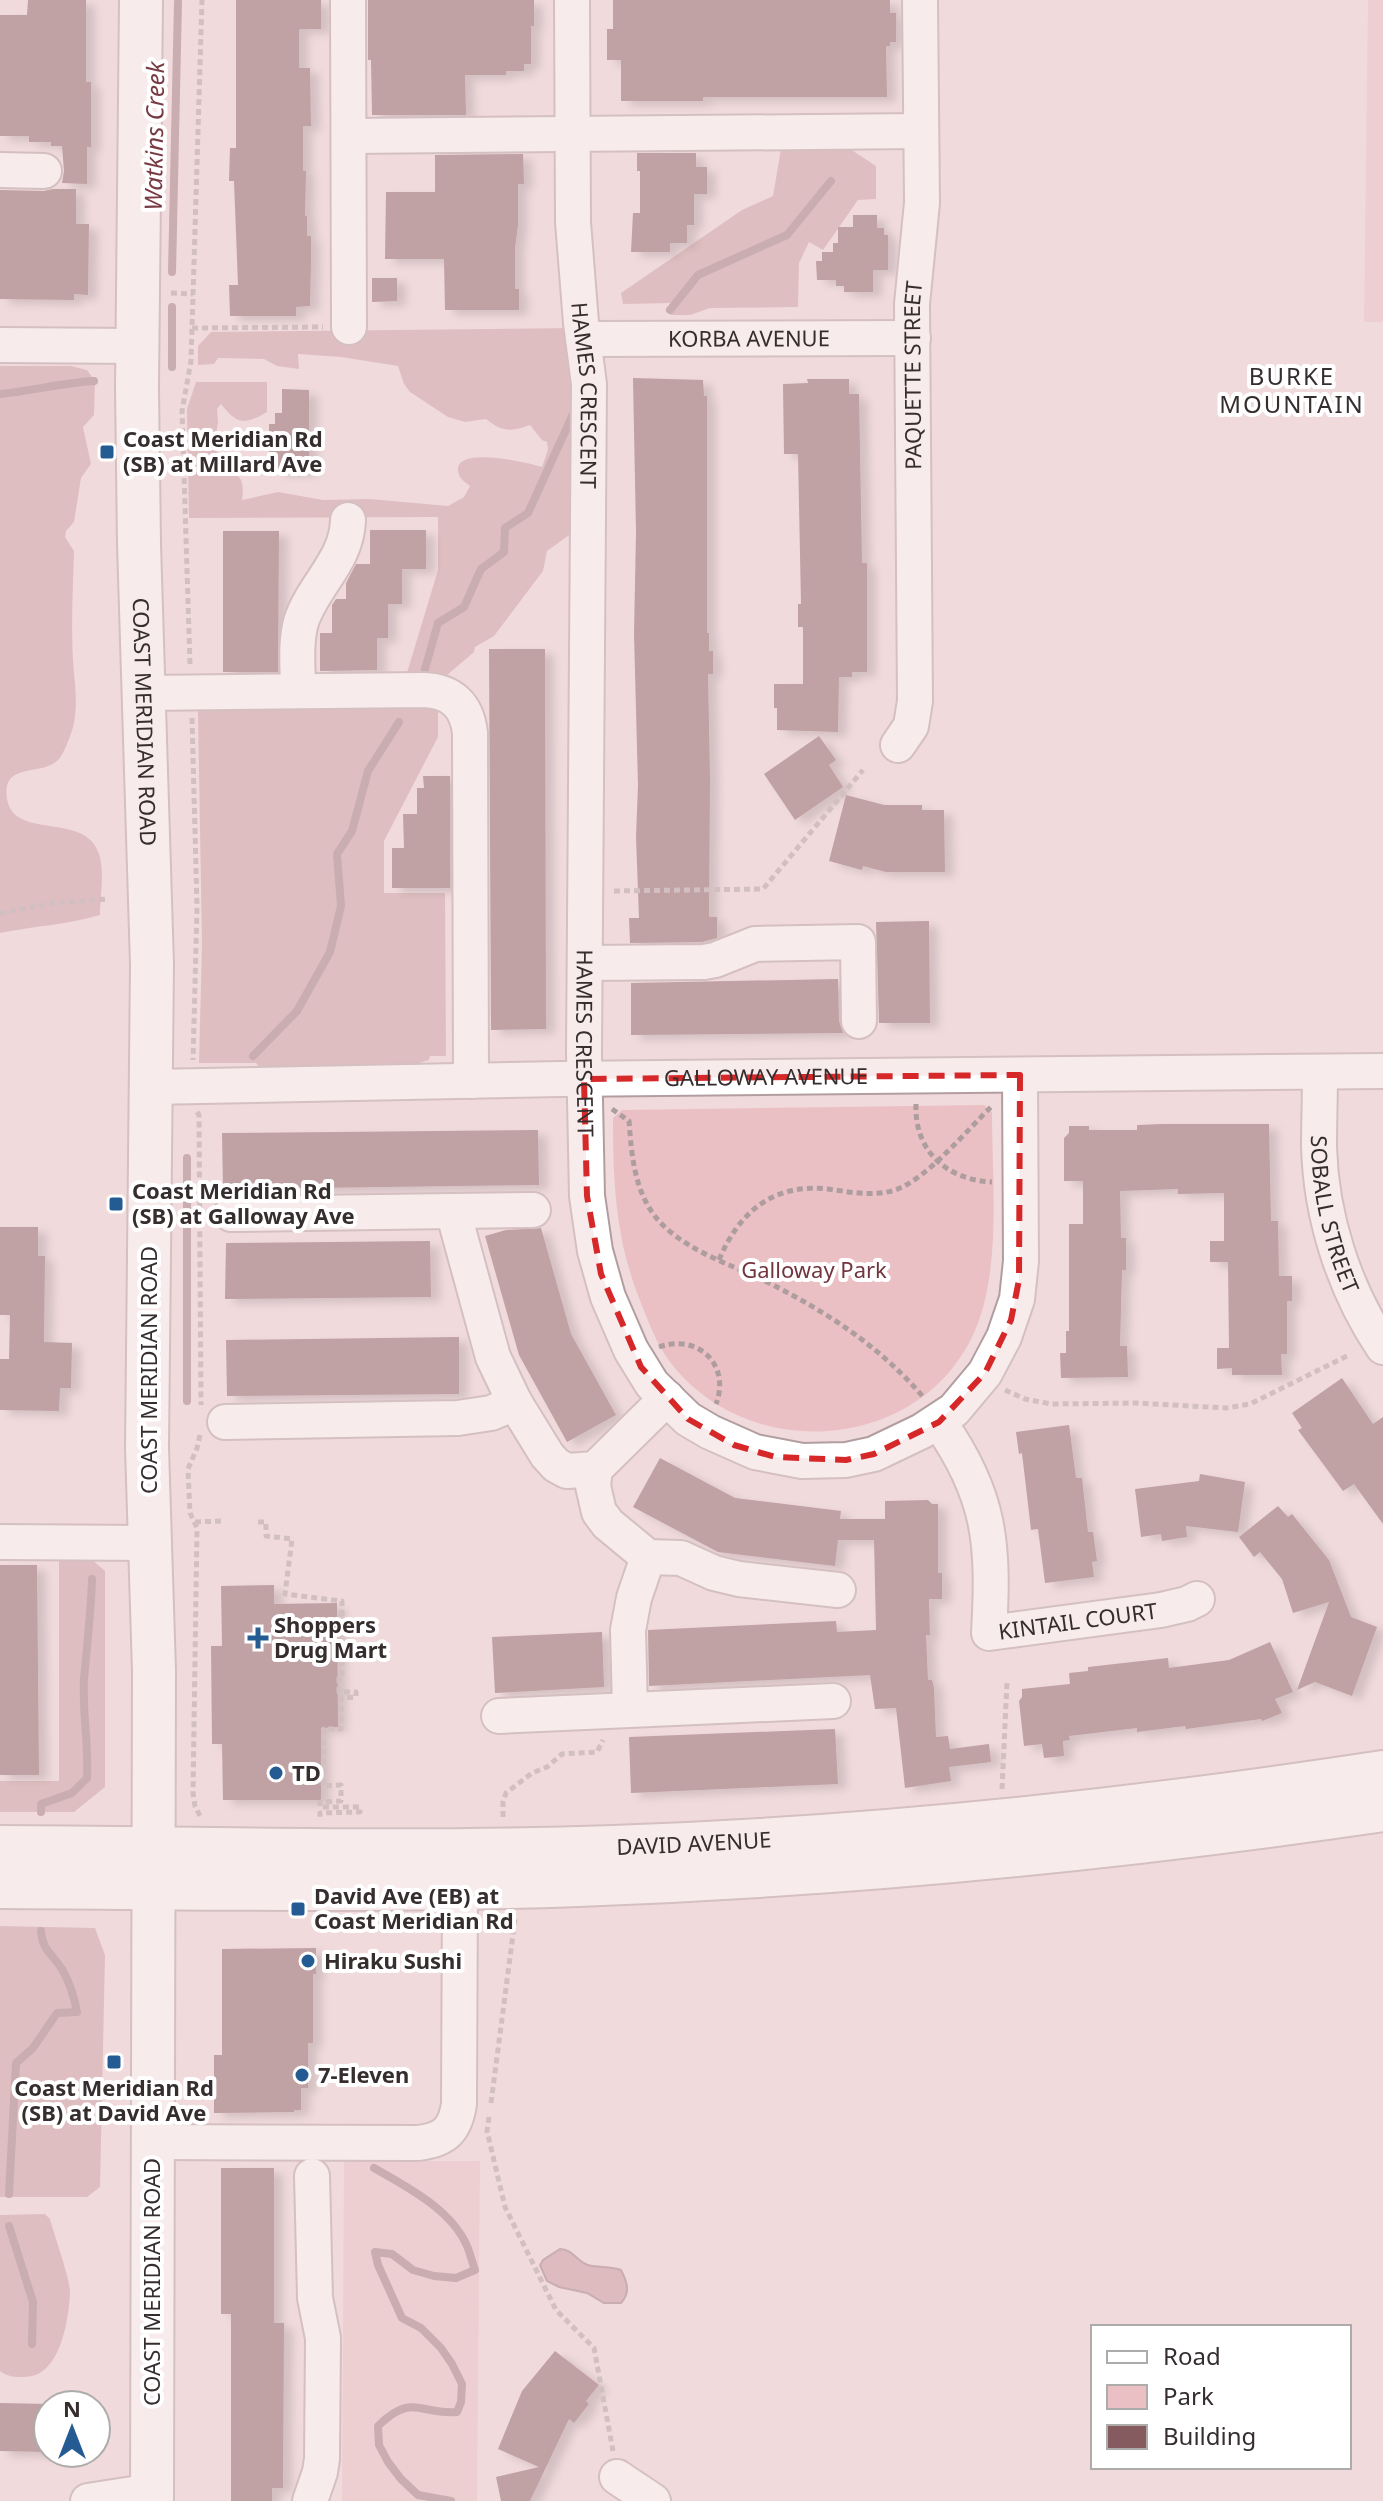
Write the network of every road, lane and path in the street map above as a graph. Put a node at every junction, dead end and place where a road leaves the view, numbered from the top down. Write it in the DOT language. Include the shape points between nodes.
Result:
graph roads {
  1 [pos="141,0"];
  2 [pos="202,0"];
  3 [pos="348,0"];
  4 [pos="572,0"];
  5 [pos="920,0"];
  6 [pos="921,131"];
  7 [pos="572,133"];
  8 [pos="349,136"];
  9 [pos="0,170"];
  10 [pos="44,171"];
  11 [pos="166,293"];
  12 [pos="193,294"];
  13 [pos="349,327"];
  14 [pos="192,328"];
  15 [pos="913,338"];
  16 [pos="583,339"];
  17 [pos="0,345"];
  18 [pos="138,346"];
  19 [pos="348,520"];
  20 [pos="298,691"];
  21 [pos="143,693"];
  22 [pos="192,693"];
  23 [pos="898,745"];
  24 [pos="863,770"];
  25 [pos="613,891"];
  26 [pos="107,899"];
  27 [pos="0,913"];
  28 [pos="586,963"];
  29 [pos="859,1021"];
  30 [pos="192,1062"];
  31 [pos="1383,1071"];
  32 [pos="1320,1072"];
  33 [pos="1020,1075"];
  34 [pos="584,1079"];
  35 [pos="471,1081"];
  36 [pos="150,1087"];
  37 [pos="916,1104"];
  38 [pos="994,1104"];
  39 [pos="193,1108"];
  40 [pos="611,1108"];
  41 [pos="937,1160"];
  42 [pos="995,1182"];
  43 [pos="533,1210"];
  44 [pos="453,1211"];
  45 [pos="231,1214"];
  46 [pos="719,1260"];
  47 [pos="658,1347"];
  48 [pos="1383,1347"];
  49 [pos="1349,1355"];
  50 [pos="1003,1390"];
  51 [pos="667,1398"];
  52 [pos="515,1403"];
  53 [pos="716,1406"];
  54 [pos="931,1410"];
  55 [pos="209,1420"];
  56 [pos="595,1469"];
  57 [pos="221,1521"];
  58 [pos="195,1522"];
  59 [pos="258,1522"];
  60 [pos="0,1542"];
  61 [pos="150,1543"];
  62 [pos="648,1557"];
  63 [pos="838,1590"];
  64 [pos="1197,1599"];
  65 [pos="1007,1682"];
  66 [pos="833,1701"];
  67 [pos="616,1710"];
  68 [pos="499,1716"];
  69 [pos="1383,1772"];
  70 [pos="1001,1792"];
  71 [pos="1383,1810"];
  72 [pos="195,1820"];
  73 [pos="320,1822"];
  74 [pos="504,1822"];
  75 [pos="0,1847"];
  76 [pos="153,1868"];
  77 [pos="0,1887"];
  78 [pos="460,1888"];
  79 [pos="515,1918"];
  80 [pos="152,2142"];
  81 [pos="312,2176"];
  82 [pos="617,2477"];
  83 [pos="152,2496"];
  84 [pos="88,2501"];
  85 [pos="310,2501"];
  86 [pos="653,2501"];
  1 -- 18 [label="main road, COAST MERIDIAN ROAD"];
  2 -- 12 [label="path"];
  3 -- 8 [label="street"];
  4 -- 7 [label="street, HAMES CRESCENT"];
  5 -- 6 [label="street, PAQUETTE STREET"];
  6 -- 7 [label="street"];
  6 -- 15 [label="street, PAQUETTE STREET"];
  7 -- 8 [label="street"];
  7 -- 16 [label="street, HAMES CRESCENT"];
  8 -- 13 [label="street"];
  9 -- 10 [label="street"];
  11 -- 12 [label="path"];
  12 -- 14 [label="path"];
  13 -- 14 [label="path"];
  14 -- 22 [label="path" via="182,424"];
  15 -- 16 [label="street, KORBA AVENUE"];
  15 -- 23 [label="street, PAQUETTE STREET" via="915,701 911,726"];
  16 -- 28 [label="street, HAMES CRESCENT" via="589,384"];
  17 -- 18 [label="street"];
  18 -- 21 [label="main road, COAST MERIDIAN ROAD"];
  19 -- 20 [label="street" via="342,550 302,621"];
  20 -- 22 [label="street"];
  20 -- 35 [label="street" via="438,690 455,699 467,716"];
  21 -- 22 [label="street"];
  21 -- 36 [label="main road, COAST MERIDIAN ROAD"];
  22 -- 30 [label="path" via="197,920"];
  24 -- 25 [label="path" via="763,889"];
  26 -- 27 [label="path"];
  28 -- 29 [label="street" via="704,962 755,944 858,942"];
  28 -- 34 [label="street, HAMES CRESCENT"];
  31 -- 32 [label="street, GALLOWAY AVENUE"];
  32 -- 33 [label="street, GALLOWAY AVENUE"];
  32 -- 48 [label="street, SOBALL STREET" via="1319,1148 1326,1206 1345,1274"];
  33 -- 34 [label="street, GALLOWAY AVENUE"];
  33 -- 54 [label="street, HAMES CRESCENT" via="1017,1299 985,1373 961,1404"];
  34 -- 35 [label="street, GALLOWAY AVENUE"];
  34 -- 51 [label="street, HAMES CRESCENT" via="587,1196 601,1274 641,1367"];
  35 -- 36 [label="street, GALLOWAY AVENUE"];
  36 -- 61 [label="main road, COAST MERIDIAN ROAD"];
  37 -- 41 [label="path" via="921,1137"];
  38 -- 41 [label="path"];
  39 -- 55 [label="path" via="199,1115"];
  40 -- 46 [label="path" via="629,1121 632,1165 647,1203 665,1227"];
  41 -- 42 [label="path" via="965,1178"];
  41 -- 46 [label="path" via="906,1185 886,1192 805,1188 777,1195 741,1220"];
  43 -- 44 [label="street"];
  44 -- 45 [label="street"];
  44 -- 52 [label="street" via="493,1357"];
  46 -- 54 [label="path" via="849,1329 877,1349"];
  47 -- 53 [label="path" via="678,1343 703,1351 712,1360 721,1388"];
  49 -- 50 [label="path" via="1234,1408 1051,1404"];
  51 -- 54 [label="street, HAMES CRESCENT" via="688,1419 734,1445 802,1461 874,1454 899,1443"];
  51 -- 56 [label="street"];
  52 -- 55 [label="street" via="458,1418"];
  52 -- 56 [label="street" via="556,1465 567,1471"];
  54 -- 64 [label="street, KINTAIL COURT" via="966,1465 983,1506 989,1633 1171,1608"];
  55 -- 58 [label="path" via="188,1469"];
  56 -- 62 [label="street" via="599,1512"];
  57 -- 58 [label="path"];
  58 -- 72 [label="path" via="193,1793 200,1816"];
  59 -- 73 [label="path" via="266,1522 266,1536 292,1539 285,1594 342,1601 339,1692 356,1692 356,1697 341,1698 341,1729 324,1729 323,1786 341,1785 341,1801 320,1802 320,1807 360,1807 360,1812 320,1813"];
  60 -- 61 [label="street"];
  61 -- 76 [label="main road, COAST MERIDIAN ROAD"];
  62 -- 63 [label="street" via="681,1558 739,1579"];
  62 -- 67 [label="street" via="634,1598"];
  65 -- 70 [label="path"];
  66 -- 67 [label="street"];
  67 -- 68 [label="street"];
  67 -- 74 [label="path" via="601,1747 592,1753 562,1754 504,1797"];
  69 -- 76 [label="main road, DAVID AVENUE" via="1058,1815 744,1840"];
  71 -- 78 [label="main road, DAVID AVENUE" via="1223,1833 925,1864 689,1881"];
  75 -- 76 [label="main road, DAVID AVENUE"];
  76 -- 77 [label="main road, DAVID AVENUE"];
  76 -- 78 [label="main road, DAVID AVENUE"];
  76 -- 80 [label="main road, COAST MERIDIAN ROAD"];
  78 -- 80 [label="street" via="459,2104 445,2136 418,2143"];
  79 -- 82 [label="path" via="487,2131 505,2207 556,2310 594,2348"];
  80 -- 83 [label="main road, COAST MERIDIAN ROAD"];
  81 -- 85 [label="street" via="315,2298 323,2338 320,2472"];
  82 -- 86 [label="street"];
  83 -- 84 [label="street"];
}
